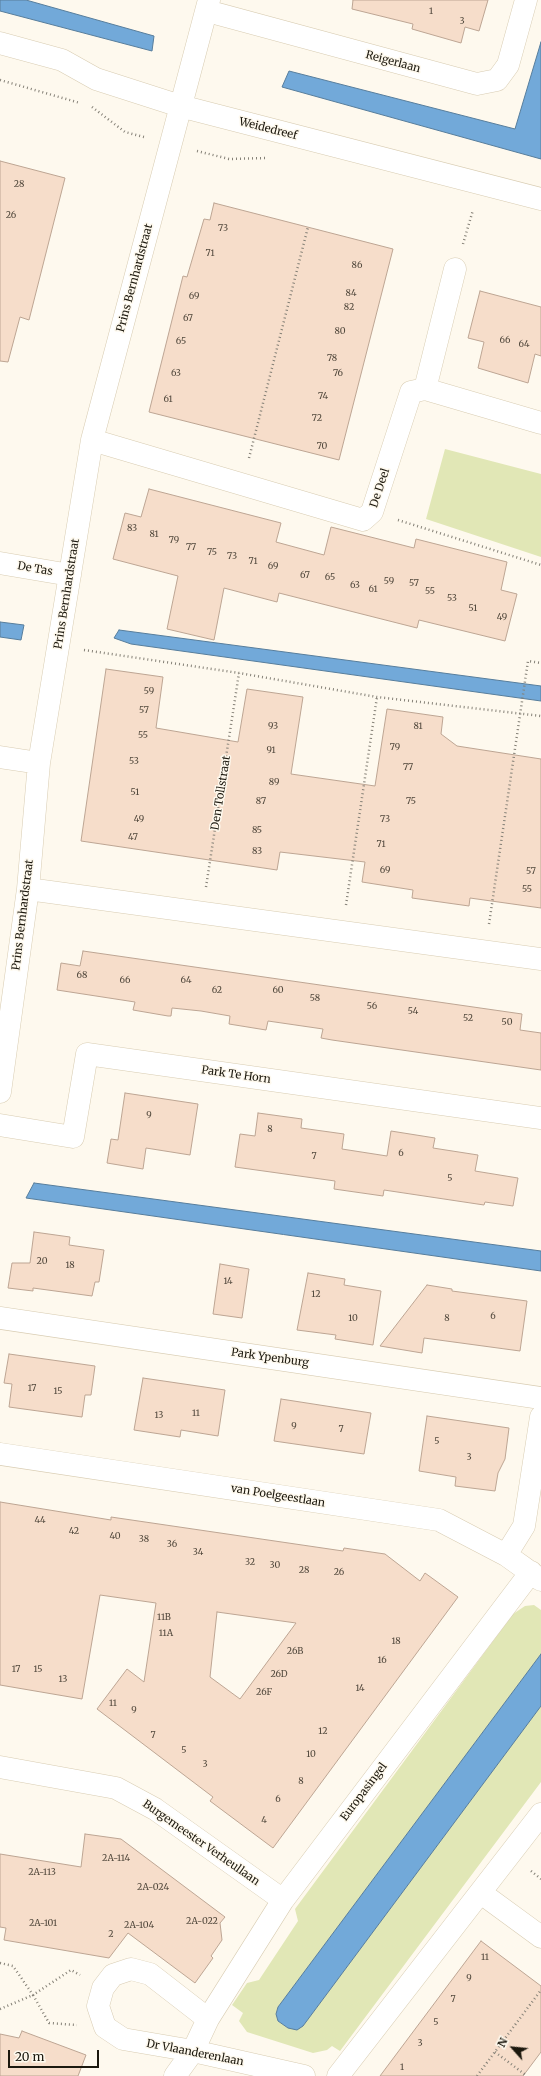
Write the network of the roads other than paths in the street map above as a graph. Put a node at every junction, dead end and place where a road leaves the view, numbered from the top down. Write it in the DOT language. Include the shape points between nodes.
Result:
graph roads {
  1 [pos="526,0"];
  2 [pos="208,5"];
  3 [pos="0,44"];
  4 [pos="180,106"];
  5 [pos="541,199"];
  6 [pos="455,269"];
  7 [pos="425,389"];
  8 [pos="541,423"];
  9 [pos="92,440"];
  10 [pos="0,563"];
  11 [pos="70,575"];
  12 [pos="0,757"];
  13 [pos="39,763"];
  14 [pos="28,889"];
  15 [pos="541,959"];
  16 [pos="6,998"];
  17 [pos="0,1092"];
  18 [pos="541,1118"];
  19 [pos="0,1125"];
  20 [pos="0,1318"];
  21 [pos="541,1398"];
  22 [pos="541,1417"];
  23 [pos="0,1454"];
  24 [pos="506,1555"];
  25 [pos="536,1576"];
  26 [pos="0,1767"];
  27 [pos="541,1814"];
  28 [pos="482,1893"];
  29 [pos="283,1900"];
  30 [pos="541,1937"];
  31 [pos="208,2019"];
  32 [pos="193,2051"];
  33 [pos="175,2076"];
  34 [pos="304,2076"];
  35 [pos="338,2076"];
  1 -- 2 [label="street, Reigerlaan" via="508,65 497,80 477,84"];
  2 -- 4 [label="street, Reigerlaan"];
  3 -- 4 [label="street, Weidedreef" via="62,60 96,79"];
  4 -- 5 [label="street, Weidedreef"];
  4 -- 9 [label="street, Prins Bernhardstraat"];
  6 -- 7 [label="street"];
  7 -- 8 [label="street"];
  7 -- 9 [label="street, De Deel" via="411,392 372,512 363,520"];
  9 -- 11 [label="street, Prins Bernhardstraat"];
  10 -- 11 [label="street, De Tas"];
  11 -- 13 [label="street, Prins Bernhardstraat"];
  12 -- 13 [label="street"];
  13 -- 14 [label="street, Prins Bernhardstraat"];
  14 -- 15 [label="street"];
  14 -- 16 [label="street, Prins Bernhardstraat"];
  16 -- 17 [label="street, Prins Bernhardstraat"];
  18 -- 19 [label="street, Park Te Horn" via="87,1054 74,1137"];
  20 -- 21 [label="street, Park Ypenburg"];
  22 -- 24 [label="street" via="524,1526"];
  23 -- 24 [label="street, van Poelgeestlaan" via="439,1520"];
  24 -- 25 [label="street, van Poelgeestlaan"];
  25 -- 29 [label="street, Europasingel"];
  26 -- 29 [label="street, Burgemeester Verheullaan" via="116,1788 155,1809"];
  27 -- 28 [label="street"];
  28 -- 30 [label="street"];
  28 -- 35 [label="street"];
  29 -- 31 [label="street, Europasingel"];
  31 -- 32 [label="street, Europasingel"];
  31 -- 32 [label="street, Dr Vlaanderenlaan" via="150,1974 131,1969 113,1975 103,1988 98,2006 105,2027 123,2038"];
  32 -- 33 [label="street, Europasingel"];
  32 -- 34 [label="street, Dr Vlaanderenlaan"];
}
